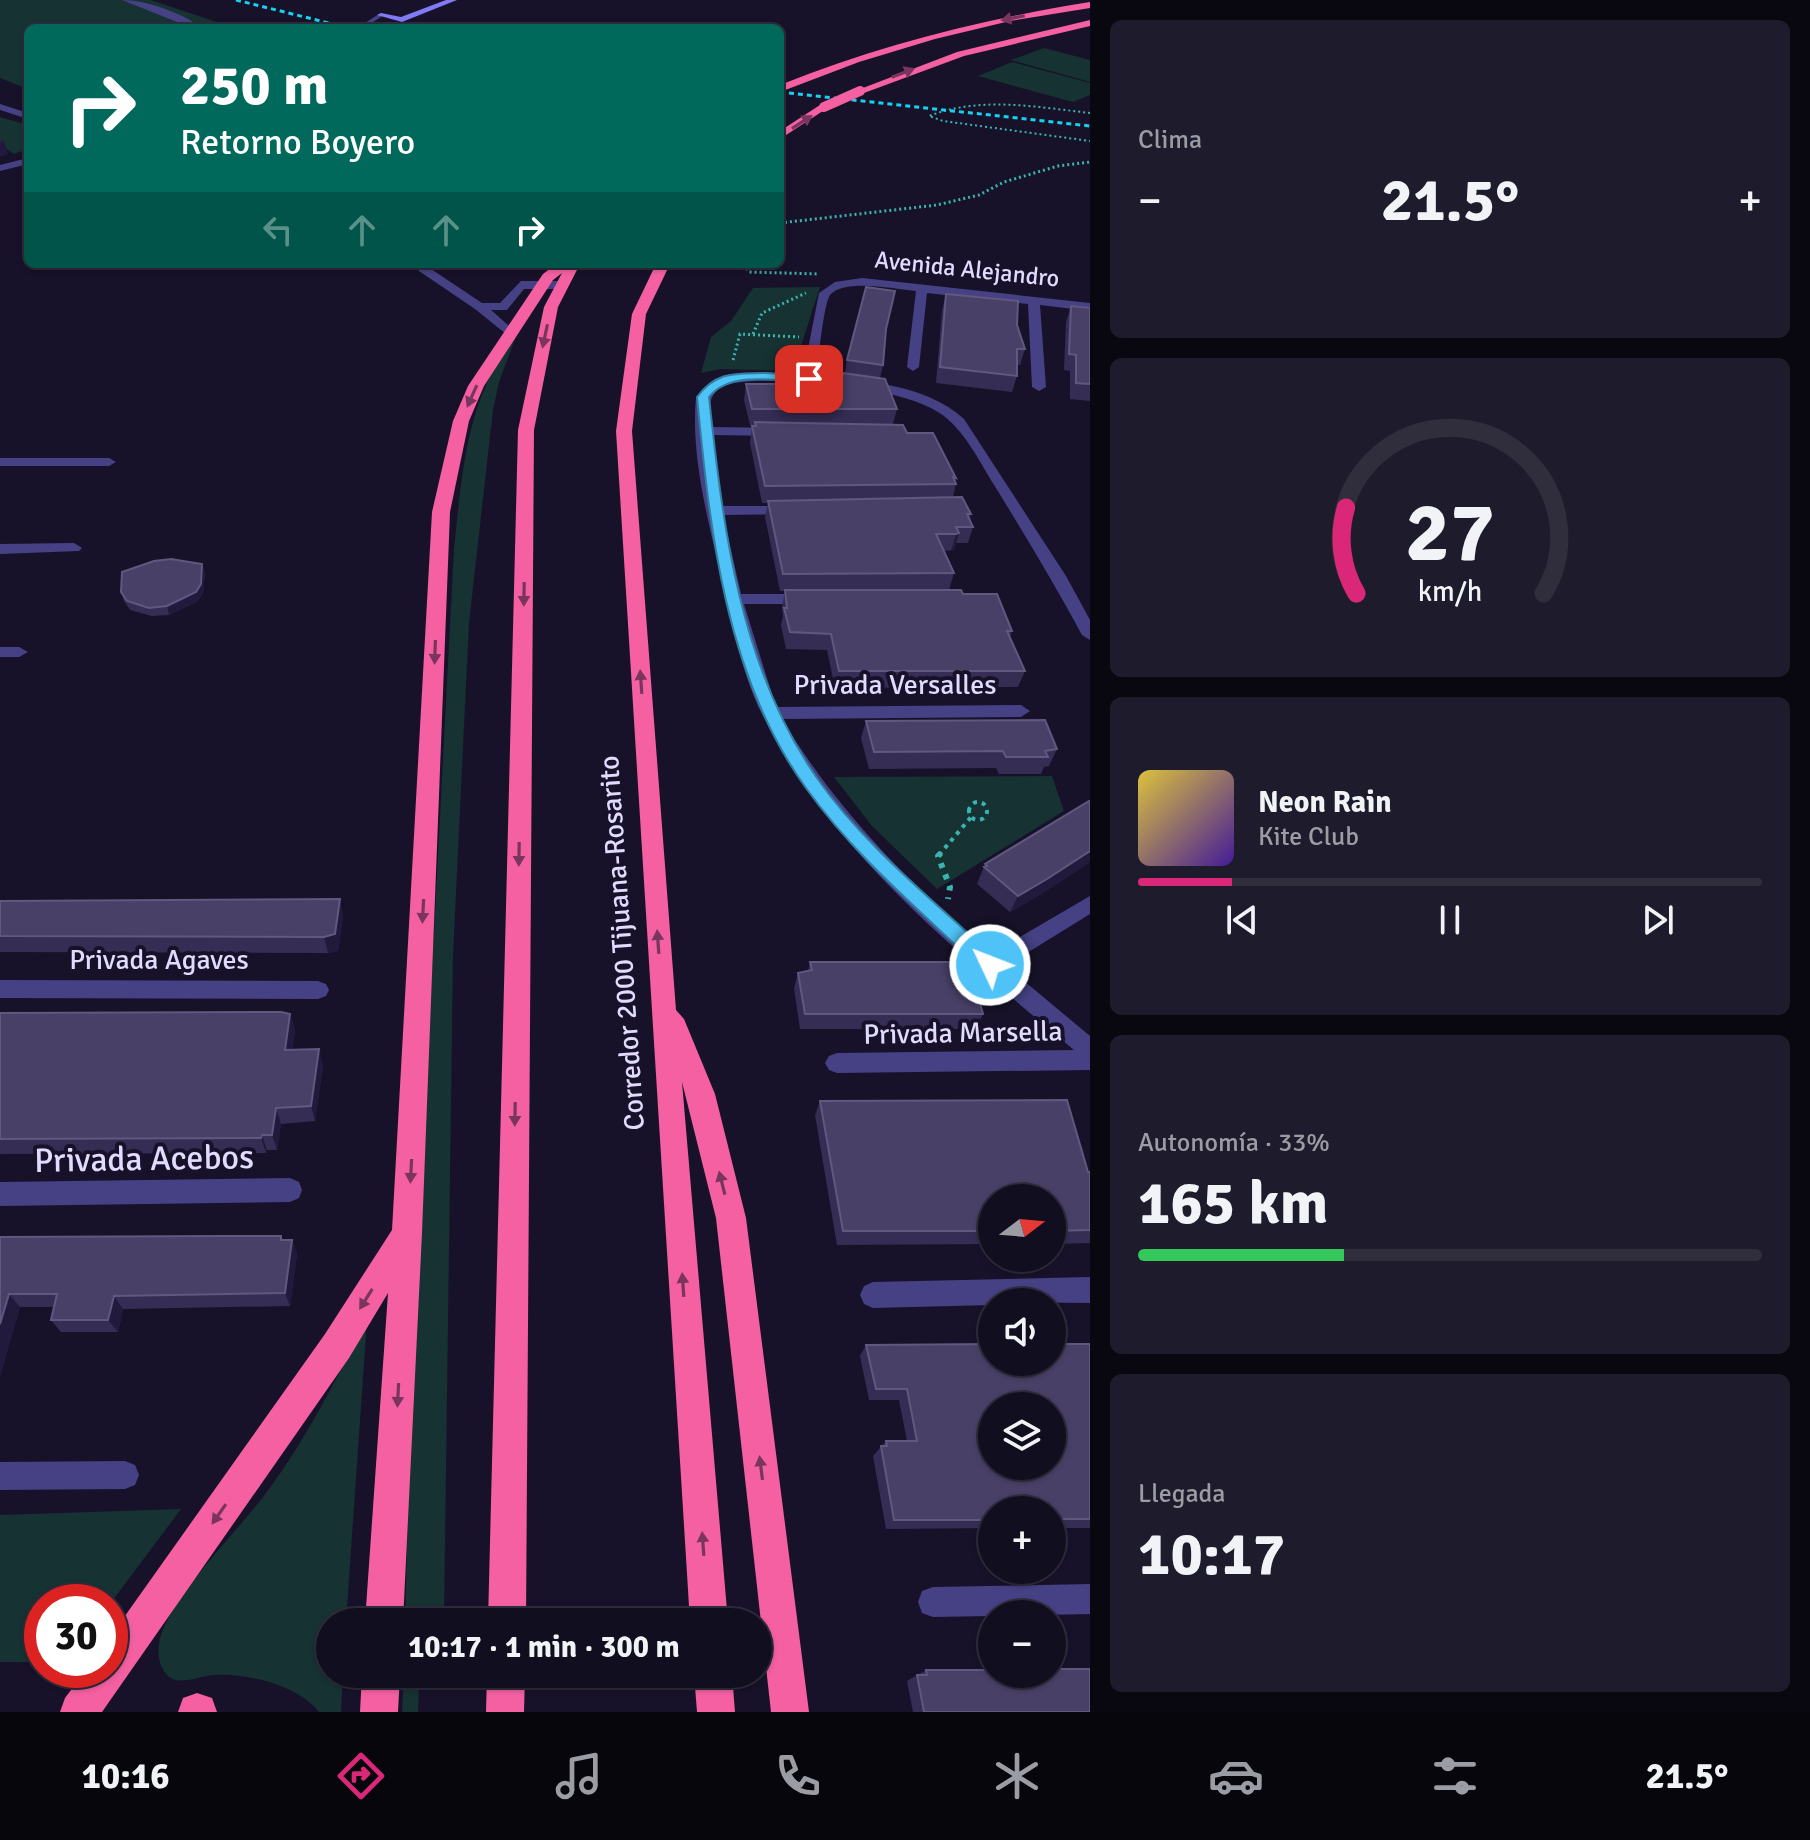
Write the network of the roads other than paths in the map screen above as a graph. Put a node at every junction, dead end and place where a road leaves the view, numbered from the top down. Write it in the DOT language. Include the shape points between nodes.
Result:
graph roads {
  1 [pos="126,0"];
  2 [pos="453,0"];
  3 [pos="1090,5"];
  4 [pos="398,8"];
  5 [pos="381,15"];
  6 [pos="1090,23"];
  7 [pos="191,24"];
  8 [pos="366,24"];
  9 [pos="784,87"];
  10 [pos="0,107"];
  11 [pos="24,115"];
  12 [pos="784,133"];
  13 [pos="24,162"];
  14 [pos="0,168"];
  15 [pos="423,268"];
  16 [pos="661,268"];
  17 [pos="561,274"];
  18 [pos="922,288"];
  19 [pos="1034,301"];
  20 [pos="479,306"];
  21 [pos="1090,307"];
  22 [pos="511,334"];
  23 [pos="913,367"];
  24 [pos="809,379"];
  25 [pos="1039,387"];
  26 [pos="704,431"];
  27 [pos="798,433"];
  28 [pos="0,462"];
  29 [pos="109,462"];
  30 [pos="810,510"];
  31 [pos="714,511"];
  32 [pos="74,548"];
  33 [pos="0,549"];
  34 [pos="732,599"];
  35 [pos="823,599"];
  36 [pos="1090,635"];
  37 [pos="0,652"];
  38 [pos="19,652"];
  39 [pos="1021,711"];
  40 [pos="770,713"];
  41 [pos="1090,904"];
  42 [pos="990,965"];
  43 [pos="0,989"];
  44 [pos="318,990"];
  45 [pos="662,997"];
  46 [pos="1090,1050"];
  47 [pos="1090,1060"];
  48 [pos="837,1063"];
  49 [pos="290,1190"];
  50 [pos="0,1194"];
  51 [pos="407,1233"];
  52 [pos="1090,1290"];
  53 [pos="873,1295"];
  54 [pos="125,1475"];
  55 [pos="0,1476"];
  56 [pos="1090,1599"];
  57 [pos="933,1602"];
  58 [pos="385,1608"];
  59 [pos="507,1608"];
  60 [pos="708,1608"];
  61 [pos="128,1643"];
  62 [pos="96,1688"];
  63 [pos="380,1688"];
  64 [pos="506,1688"];
  65 [pos="714,1688"];
  66 [pos="79,1712"];
  67 [pos="379,1712"];
  68 [pos="505,1712"];
  69 [pos="716,1712"];
  70 [pos="790,1712"];
  1 -- 7 [label="street"];
  2 -- 5 [label="street" via="402,20"];
  3 -- 9 [label="highway, one-way" via="910,42"];
  4 -- 5 [label="street"];
  5 -- 8 [label="lane"];
  12 -- 6 [label="highway, one-way, bridge" via="824,107 961,54"];
  10 -- 11 [label="street"];
  13 -- 14 [label="street"];
  15 -- 20 [label="street"];
  45 -- 16 [label="highway, Corredor 2000 Tijuana-Rosarito, one-way" via="624,431 639,314"];
  17 -- 20 [label="street" via="521,285 503,307"];
  17 -- 22 [label="highway"];
  17 -- 59 [label="highway, one-way" via="526,430"];
  18 -- 19 [label="street, Avenida Alejandro"];
  18 -- 23 [label="street"];
  18 -- 24 [label="street, Avenida Alejandro" via="840,285 822,300"];
  19 -- 21 [label="street, Avenida Alejandro"];
  19 -- 25 [label="street"];
  20 -- 22 [label="street"];
  22 -- 51 [label="highway, one-way" via="476,386 461,421 441,512"];
  24 -- 26 [label="street" via="767,376 714,382 703,397"];
  24 -- 36 [label="street" via="912,395 963,425"];
  26 -- 27 [label="street"];
  26 -- 31 [label="street"];
  28 -- 29 [label="street"];
  30 -- 31 [label="street"];
  31 -- 34 [label="street"];
  32 -- 33 [label="street"];
  34 -- 35 [label="street"];
  34 -- 40 [label="street"];
  37 -- 38 [label="street"];
  39 -- 40 [label="street, Privada Versalles"];
  40 -- 42 [label="street" via="812,784 865,845"];
  41 -- 42 [label="street"];
  42 -- 46 [label="street"];
  43 -- 44 [label="street, Privada Agaves"];
  60 -- 45 [label="highway, Corredor 2000 Tijuana-Rosarito, one-way"];
  70 -- 45 [label="highway, one-way" via="731,1218 701,1094"];
  47 -- 48 [label="street, Privada Marsella"];
  49 -- 50 [label="street, Privada Acebos"];
  51 -- 58 [label="highway, one-way"];
  51 -- 61 [label="highway, one-way" via="337,1346"];
  52 -- 53 [label="street"];
  54 -- 55 [label="street"];
  56 -- 57 [label="street"];
  62 -- 66 [label="highway"];
  63 -- 67 [label="highway"];
  64 -- 68 [label="highway"];
  65 -- 69 [label="highway"];
}
